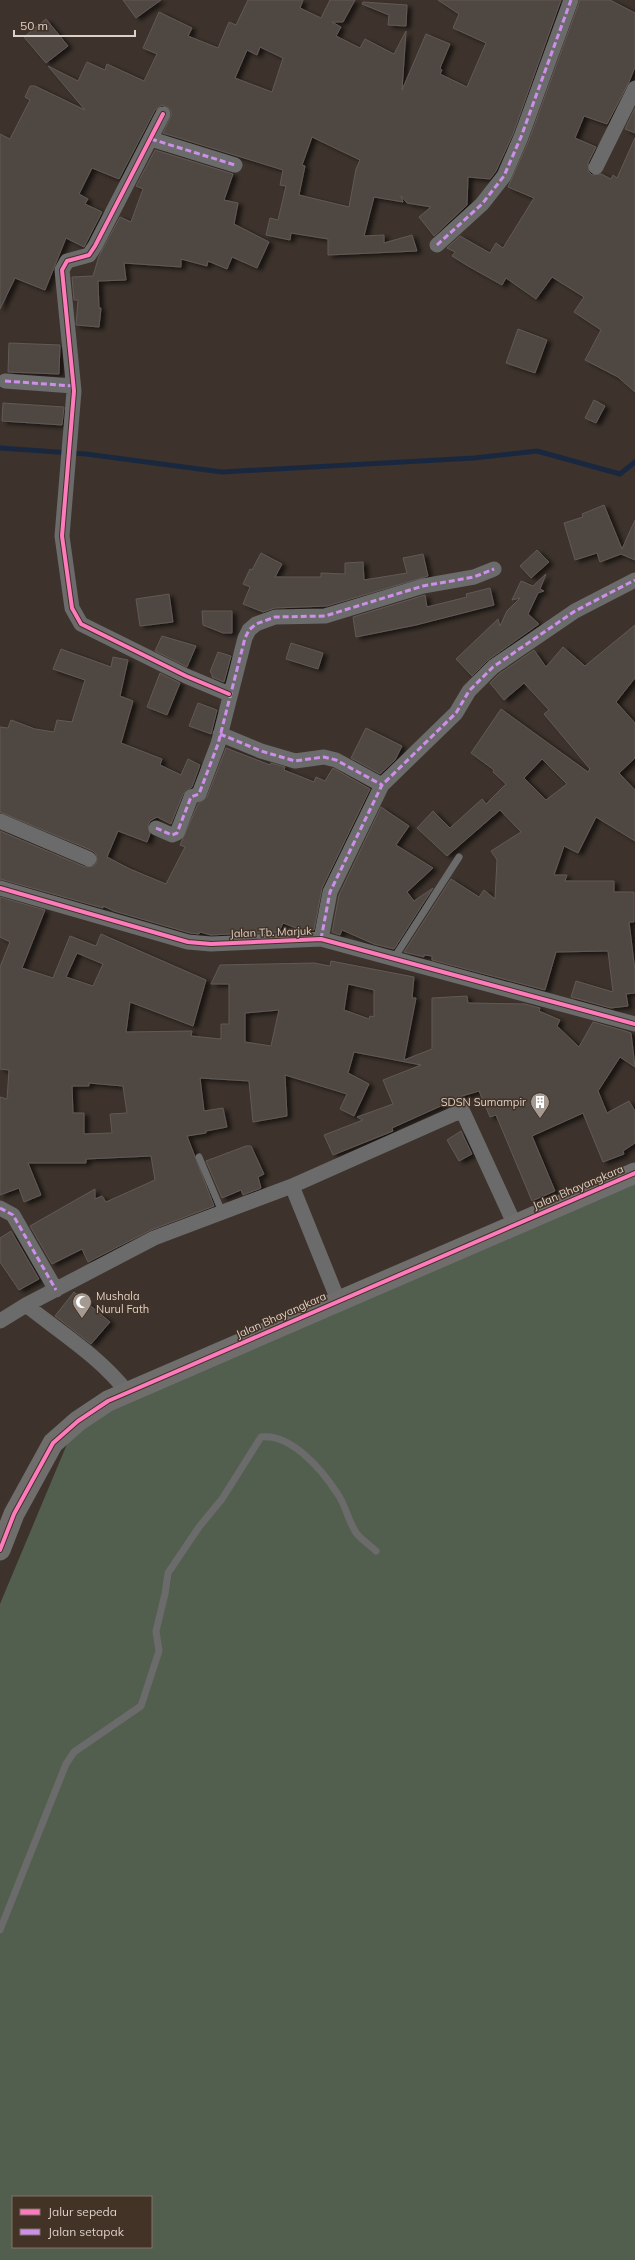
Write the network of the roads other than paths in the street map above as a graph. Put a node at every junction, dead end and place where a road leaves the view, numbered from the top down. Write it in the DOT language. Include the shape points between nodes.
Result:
graph roads {
  1 [pos="571,0"];
  2 [pos="635,88"];
  3 [pos="163,114"];
  4 [pos="151,139"];
  5 [pos="235,165"];
  6 [pos="596,167"];
  7 [pos="437,245"];
  8 [pos="5,382"];
  9 [pos="73,386"];
  10 [pos="494,569"];
  11 [pos="635,580"];
  12 [pos="229,694"];
  13 [pos="220,734"];
  14 [pos="382,785"];
  15 [pos="0,821"];
  16 [pos="156,828"];
  17 [pos="459,857"];
  18 [pos="89,859"];
  19 [pos="0,888"];
  20 [pos="321,939"];
  21 [pos="394,958"];
  22 [pos="635,1024"];
  23 [pos="199,1157"];
  24 [pos="635,1173"];
  25 [pos="292,1186"];
  26 [pos="0,1208"];
  27 [pos="222,1212"];
  28 [pos="514,1223"];
  29 [pos="56,1290"];
  30 [pos="338,1300"];
  31 [pos="26,1305"];
  32 [pos="0,1321"];
  33 [pos="127,1392"];
  34 [pos="0,1550"];
  35 [pos="376,1550"];
  36 [pos="0,1930"];
  1 -- 7 [label="street" via="522,137 504,176 482,204"];
  2 -- 6 [label="street"];
  3 -- 4 [label="street"];
  4 -- 5 [label="street"];
  4 -- 9 [label="street" via="89,255 67,261 63,265 62,278"];
  8 -- 9 [label="street"];
  9 -- 12 [label="street" via="62,536 72,608 81,624 186,676"];
  10 -- 12 [label="street" via="474,577 423,586 324,616 275,617 256,624 245,638"];
  11 -- 14 [label="street" via="575,611 493,668 469,691 456,713"];
  12 -- 13 [label="street"];
  13 -- 14 [label="street" via="295,761 324,757 336,760"];
  13 -- 16 [label="street" via="199,794 191,797 177,833 172,835"];
  14 -- 20 [label="street" via="330,892"];
  15 -- 18 [label="street"];
  17 -- 21 [label="lane"];
  19 -- 20 [label="street, Jalan Tb. Marjuk" via="188,942 211,944"];
  20 -- 21 [label="street, Jalan Tb. Marjuk"];
  21 -- 22 [label="street, Jalan Tb. Marjuk"];
  23 -- 27 [label="lane"];
  24 -- 28 [label="street, Jalan Bhayangkara"];
  25 -- 27 [label="street"];
  25 -- 28 [label="street" via="459,1112 465,1115"];
  25 -- 30 [label="street"];
  26 -- 29 [label="street" via="13,1216"];
  27 -- 29 [label="street" via="154,1238"];
  28 -- 30 [label="street, Jalan Bhayangkara"];
  29 -- 31 [label="street"];
  30 -- 33 [label="street, Jalan Bhayangkara"];
  31 -- 32 [label="street"];
  31 -- 33 [label="street" via="98,1360"];
  33 -- 34 [label="street, Jalan Bhayangkara" via="78,1421 53,1443 14,1514"];
  35 -- 36 [label="lane" via="357,1534 338,1493 308,1457 299,1449 270,1436 261,1437 222,1498 168,1573 156,1631 159,1651 141,1706 74,1752 66,1764"];
}
